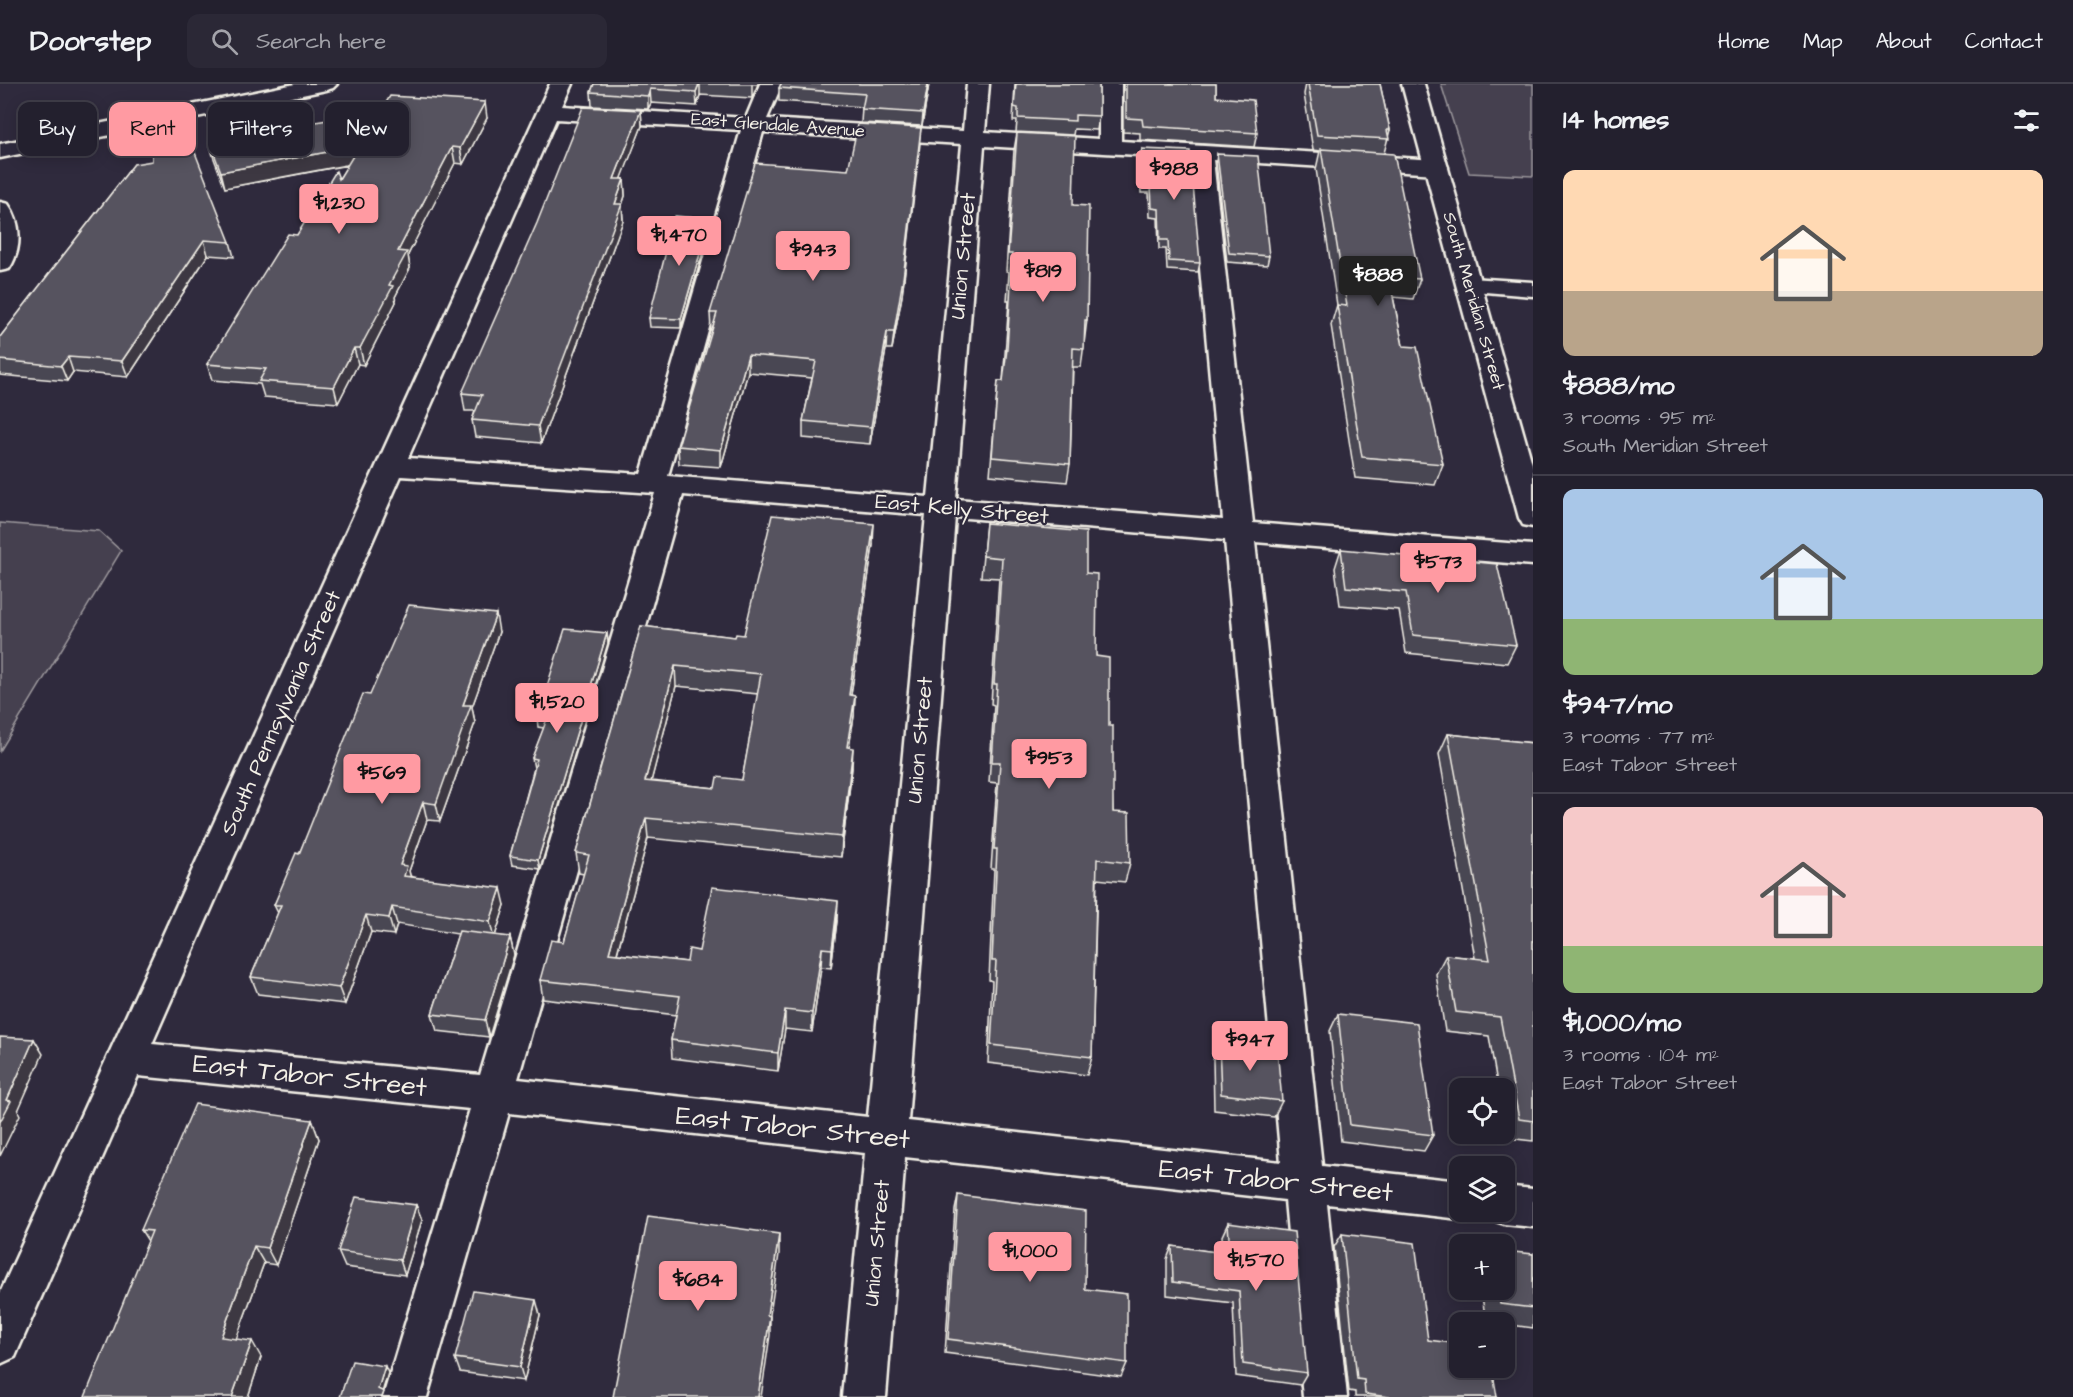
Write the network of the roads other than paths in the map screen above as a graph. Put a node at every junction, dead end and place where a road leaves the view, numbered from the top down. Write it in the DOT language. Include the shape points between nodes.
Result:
graph roads {
  1 [pos="326,84"];
  2 [pos="771,84"];
  3 [pos="978,84"];
  4 [pos="1110,84"];
  5 [pos="1413,84"];
  6 [pos="556,98"];
  7 [pos="754,124"];
  8 [pos="973,138"];
  9 [pos="1110,146"];
  10 [pos="0,151"];
  11 [pos="1201,152"];
  12 [pos="1437,167"];
  13 [pos="0,209"];
  14 [pos="0,264"];
  15 [pos="1470,285"];
  16 [pos="1533,289"];
  17 [pos="391,466"];
  18 [pos="662,484"];
  19 [pos="941,507"];
  20 [pos="1533,518"];
  21 [pos="1240,531"];
  22 [pos="1533,555"];
  23 [pos="127,1058"];
  24 [pos="492,1094"];
  25 [pos="886,1138"];
  26 [pos="1302,1184"];
  27 [pos="1449,1199"];
  28 [pos="1515,1206"];
  29 [pos="1533,1208"];
  30 [pos="2,1331"];
  31 [pos="405,1397"];
  32 [pos="864,1397"];
  33 [pos="1325,1397"];
  1 -- 10 [label="street"];
  2 -- 7 [label="street"];
  3 -- 8 [label="street, Union Street"];
  4 -- 9 [label="street"];
  5 -- 12 [label="street, South Meridian Street"];
  6 -- 7 [label="street, East Glendale Avenue"];
  6 -- 17 [label="street, South Pennsylvania Street"];
  7 -- 8 [label="street, East Glendale Avenue"];
  7 -- 18 [label="street"];
  8 -- 9 [label="street, East Glendale Avenue"];
  8 -- 19 [label="street, Union Street"];
  9 -- 11 [label="street, East Glendale Avenue"];
  11 -- 12 [label="street, East Glendale Avenue"];
  11 -- 21 [label="street"];
  12 -- 15 [label="street, South Meridian Street"];
  13 -- 14 [label="street" via="8,242"];
  15 -- 16 [label="street"];
  15 -- 20 [label="street, South Meridian Street"];
  17 -- 18 [label="street, East Kelly Street"];
  17 -- 23 [label="street, South Pennsylvania Street"];
  18 -- 19 [label="street, East Kelly Street"];
  18 -- 24 [label="street" via="611,705"];
  19 -- 21 [label="street, East Kelly Street"];
  19 -- 25 [label="street, Union Street"];
  21 -- 22 [label="street, East Kelly Street"];
  21 -- 26 [label="street"];
  23 -- 24 [label="street, East Tabor Street"];
  23 -- 30 [label="street, South Pennsylvania Street"];
  24 -- 25 [label="street, East Tabor Street"];
  24 -- 31 [label="street"];
  25 -- 26 [label="street, East Tabor Street"];
  25 -- 32 [label="street, Union Street"];
  26 -- 27 [label="street, East Tabor Street"];
  26 -- 33 [label="street"];
  28 -- 29 [label="street"];
}
